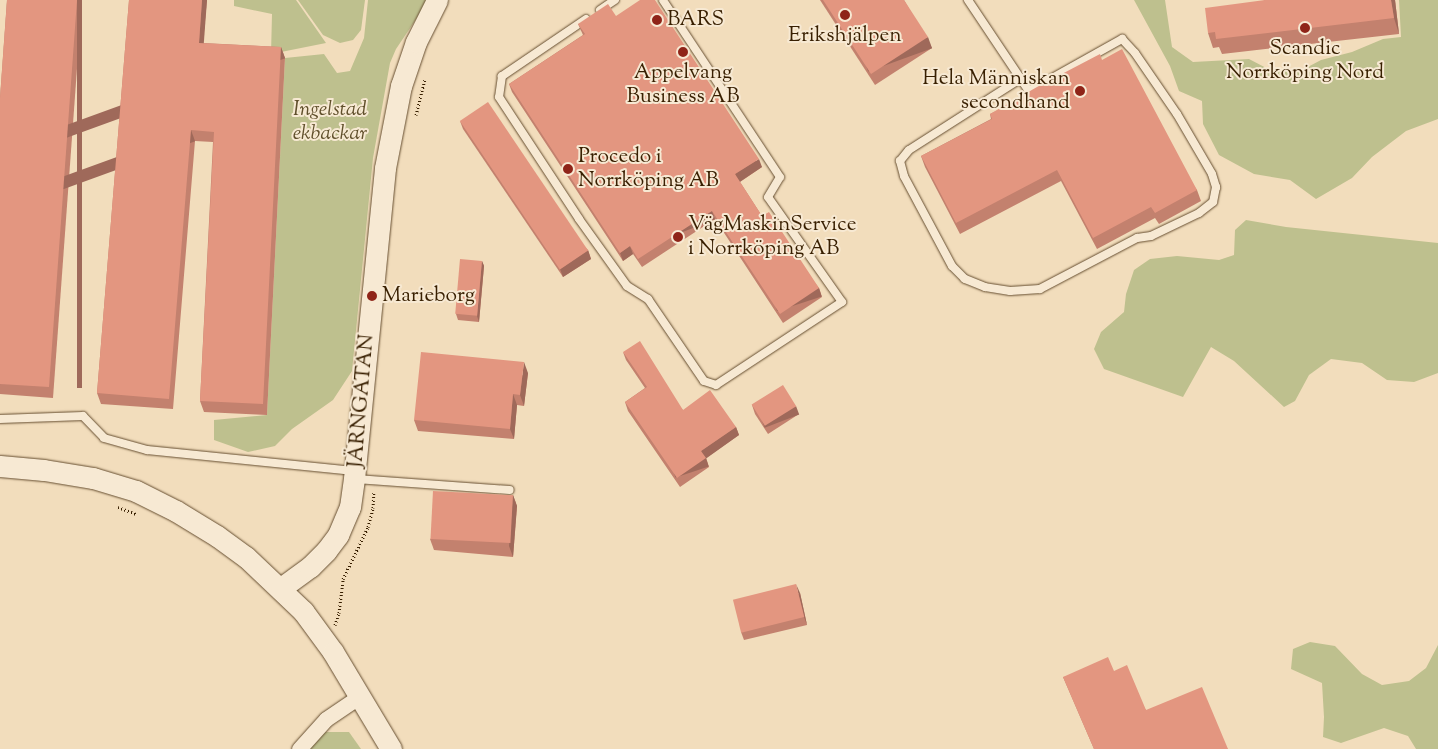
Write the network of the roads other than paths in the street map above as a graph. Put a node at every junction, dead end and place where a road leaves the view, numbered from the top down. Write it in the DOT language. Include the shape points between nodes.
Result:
graph roads {
  1 [pos="438,0"];
  2 [pos="615,0"];
  3 [pos="663,0"];
  4 [pos="968,0"];
  5 [pos="1020,79"];
  6 [pos="0,420"];
  7 [pos="0,466"];
  8 [pos="355,475"];
  9 [pos="510,490"];
  10 [pos="281,588"];
  11 [pos="360,696"];
  12 [pos="300,749"];
  13 [pos="391,749"];
  1 -- 8 [label="street, JÄRNGATAN" via="416,42 401,86 385,168"];
  2 -- 3 [label="lane" via="502,76 499,97 627,286 648,299 704,382 716,385 842,302 768,197 780,177"];
  4 -- 5 [label="lane"];
  5 -- 5 [label="lane" via="909,150 900,161 904,176 952,266 965,279 985,288 1010,291 1040,289 1137,238 1151,236 1199,213 1212,202 1216,187 1212,174 1172,107 1122,39 1029,91"];
  6 -- 8 [label="lane" via="82,416 104,438 147,450"];
  7 -- 10 [label="street" via="93,478 136,492 218,536"];
  8 -- 9 [label="lane"];
  8 -- 10 [label="street, JÄRNGATAN" via="350,507 338,535 310,567"];
  10 -- 11 [label="street" via="322,635"];
  11 -- 12 [label="street" via="326,719"];
  11 -- 13 [label="street"];
}
